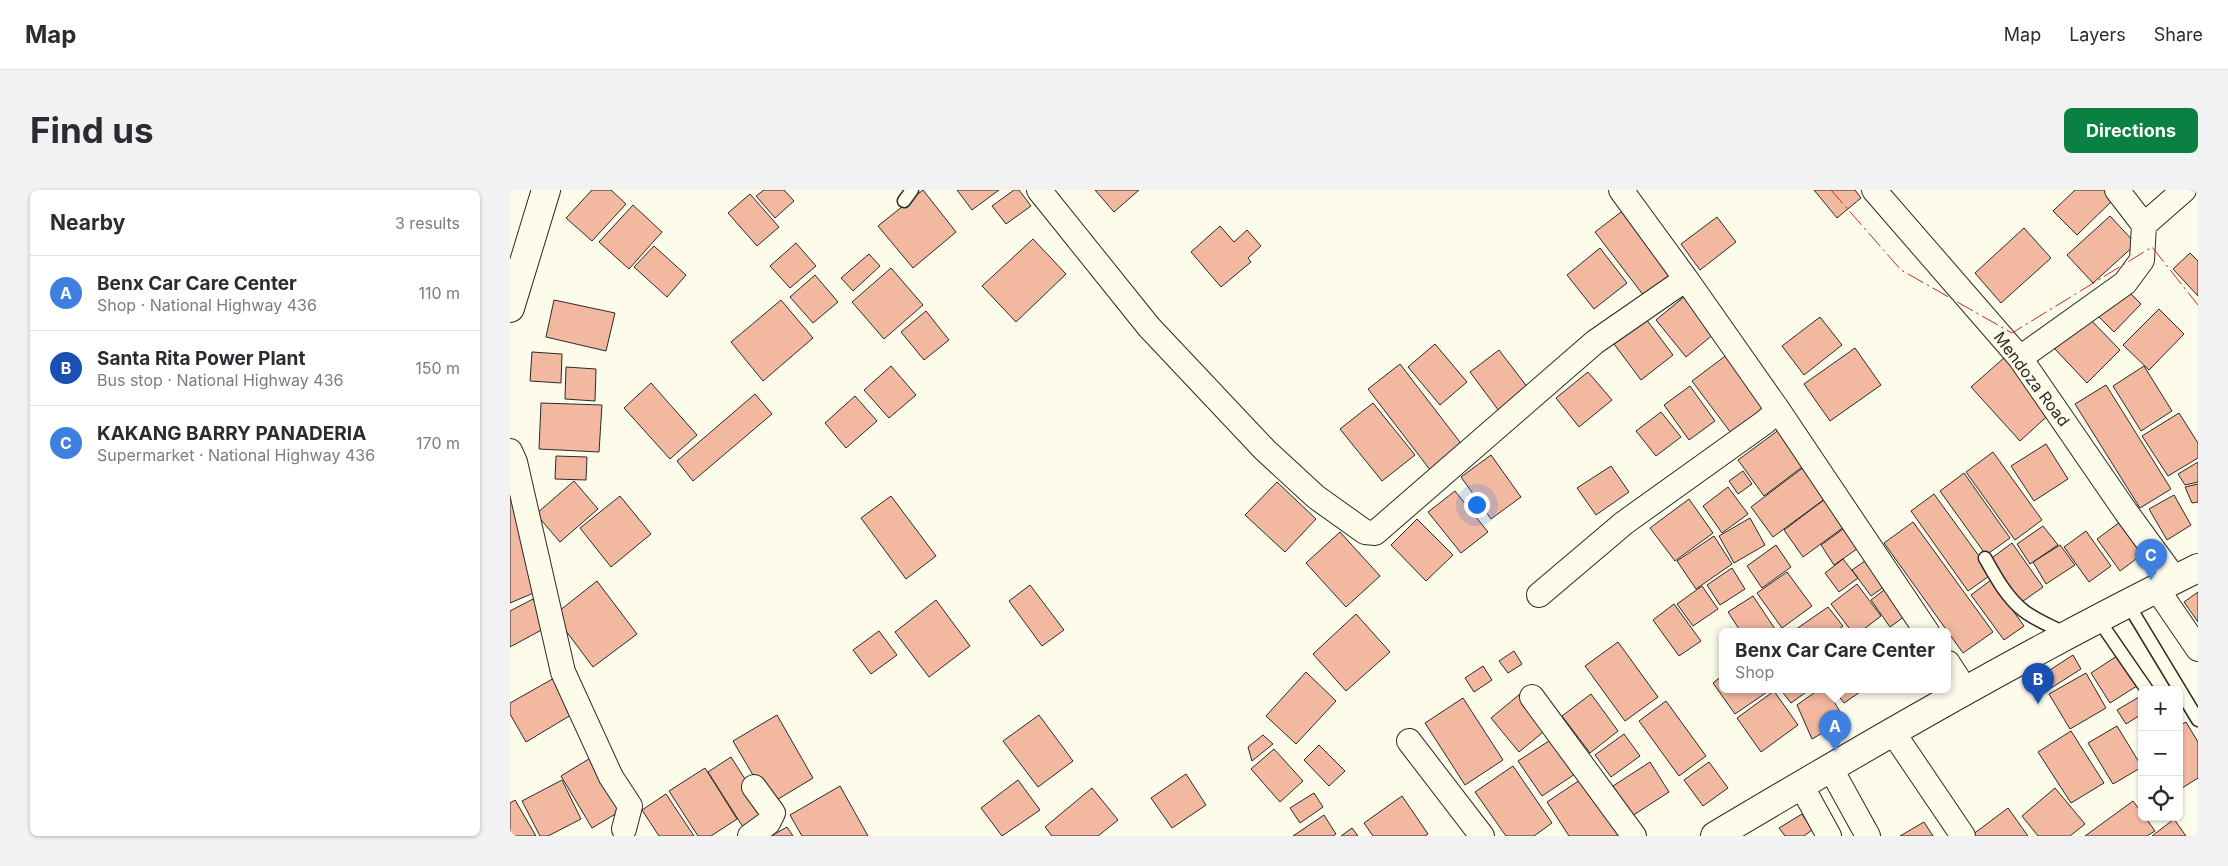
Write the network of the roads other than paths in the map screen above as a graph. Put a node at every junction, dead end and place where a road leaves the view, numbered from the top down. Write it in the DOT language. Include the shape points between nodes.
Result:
graph roads {
  1 [pos="546,190"];
  2 [pos="912,190"];
  3 [pos="1039,190"];
  4 [pos="1621,190"];
  5 [pos="1874,190"];
  6 [pos="2117,190"];
  7 [pos="2184,190"];
  8 [pos="904,201"];
  9 [pos="2144,225"];
  10 [pos="1686,279"];
  11 [pos="510,308"];
  12 [pos="2020,358"];
  13 [pos="1778,410"];
  14 [pos="510,451"];
  15 [pos="1985,558"];
  16 [pos="2177,578"];
  17 [pos="1539,595"];
  18 [pos="2128,604"];
  19 [pos="2098,619"];
  20 [pos="1924,628"];
  21 [pos="2068,635"];
  22 [pos="2198,649"];
  23 [pos="1951,668"];
  24 [pos="2144,686"];
  25 [pos="1966,691"];
  26 [pos="1532,697"];
  27 [pos="2198,720"];
  28 [pos="1892,731"];
  29 [pos="1410,741"];
  30 [pos="1831,769"];
  31 [pos="1801,785"];
  32 [pos="754,787"];
  33 [pos="622,834"];
  34 [pos="750,836"];
  35 [pos="1482,836"];
  36 [pos="1634,836"];
  37 [pos="1714,836"];
  38 [pos="1829,836"];
  39 [pos="1868,836"];
  40 [pos="1963,836"];
  1 -- 11 [label="main road"];
  2 -- 8 [label="lane"];
  3 -- 10 [label="street" via="1149,326 1265,450 1316,497 1365,532 1375,533 1595,342"];
  4 -- 10 [label="street"];
  5 -- 12 [label="street, Mendoza Road"];
  6 -- 9 [label="street"];
  7 -- 9 [label="street"];
  9 -- 12 [label="street" via="2142,260 2125,283"];
  10 -- 13 [label="street"];
  12 -- 16 [label="street, Mendoza Road" via="2126,512"];
  13 -- 17 [label="street" via="1624,523"];
  13 -- 20 [label="street"];
  14 -- 33 [label="street" via="563,672 611,777 630,806"];
  15 -- 21 [label="lane" via="2020,608"];
  16 -- 18 [label="main road"];
  16 -- 22 [label="street, Mendoza Road"];
  18 -- 19 [label="main road"];
  18 -- 27 [label="lane"];
  19 -- 21 [label="main road"];
  19 -- 24 [label="lane"];
  21 -- 25 [label="main road"];
  23 -- 25 [label="street"];
  25 -- 28 [label="main road"];
  26 -- 36 [label="street"];
  28 -- 30 [label="main road"];
  28 -- 40 [label="street"];
  29 -- 35 [label="street"];
  30 -- 31 [label="main road"];
  30 -- 39 [label="street"];
  31 -- 37 [label="main road"];
  31 -- 38 [label="street"];
  32 -- 34 [label="street" via="773,812 768,823"];
}
